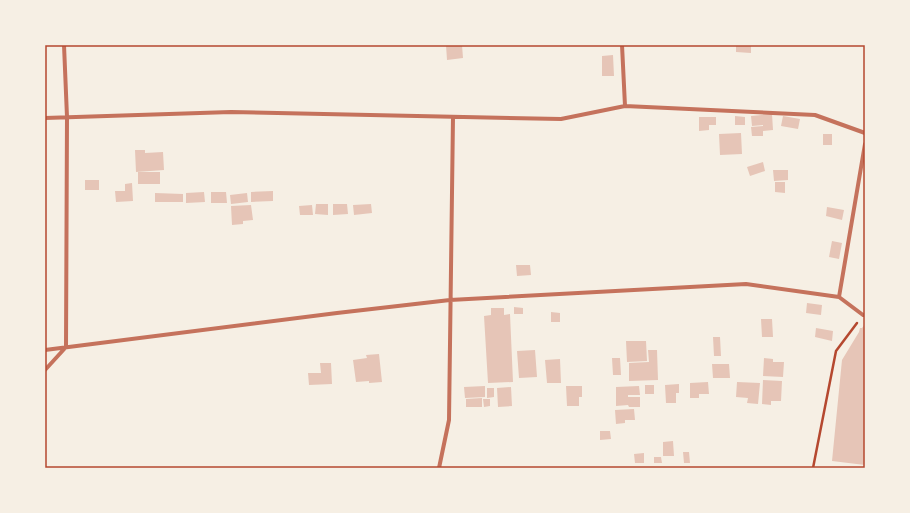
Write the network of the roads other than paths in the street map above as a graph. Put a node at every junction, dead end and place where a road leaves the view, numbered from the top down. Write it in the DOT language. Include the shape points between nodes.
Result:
graph roads {
  1 [pos="64,45"];
  2 [pos="622,45"];
  3 [pos="625,106"];
  4 [pos="66,117"];
  5 [pos="453,117"];
  6 [pos="45,118"];
  7 [pos="865,133"];
  8 [pos="865,144"];
  9 [pos="840,297"];
  10 [pos="450,300"];
  11 [pos="863,315"];
  12 [pos="66,347"];
  13 [pos="45,350"];
  14 [pos="45,370"];
  15 [pos="439,468"];
  1 -- 4 [label="street"];
  2 -- 3 [label="street"];
  3 -- 5 [label="street" via="561,119"];
  3 -- 7 [label="street" via="815,115"];
  4 -- 5 [label="street" via="231,112"];
  4 -- 6 [label="street"];
  4 -- 12 [label="street"];
  5 -- 10 [label="street"];
  8 -- 9 [label="street"];
  9 -- 10 [label="street" via="746,284"];
  9 -- 11 [label="street"];
  10 -- 12 [label="street"];
  10 -- 15 [label="street" via="449,420"];
  12 -- 13 [label="street"];
  12 -- 14 [label="street"];
}
